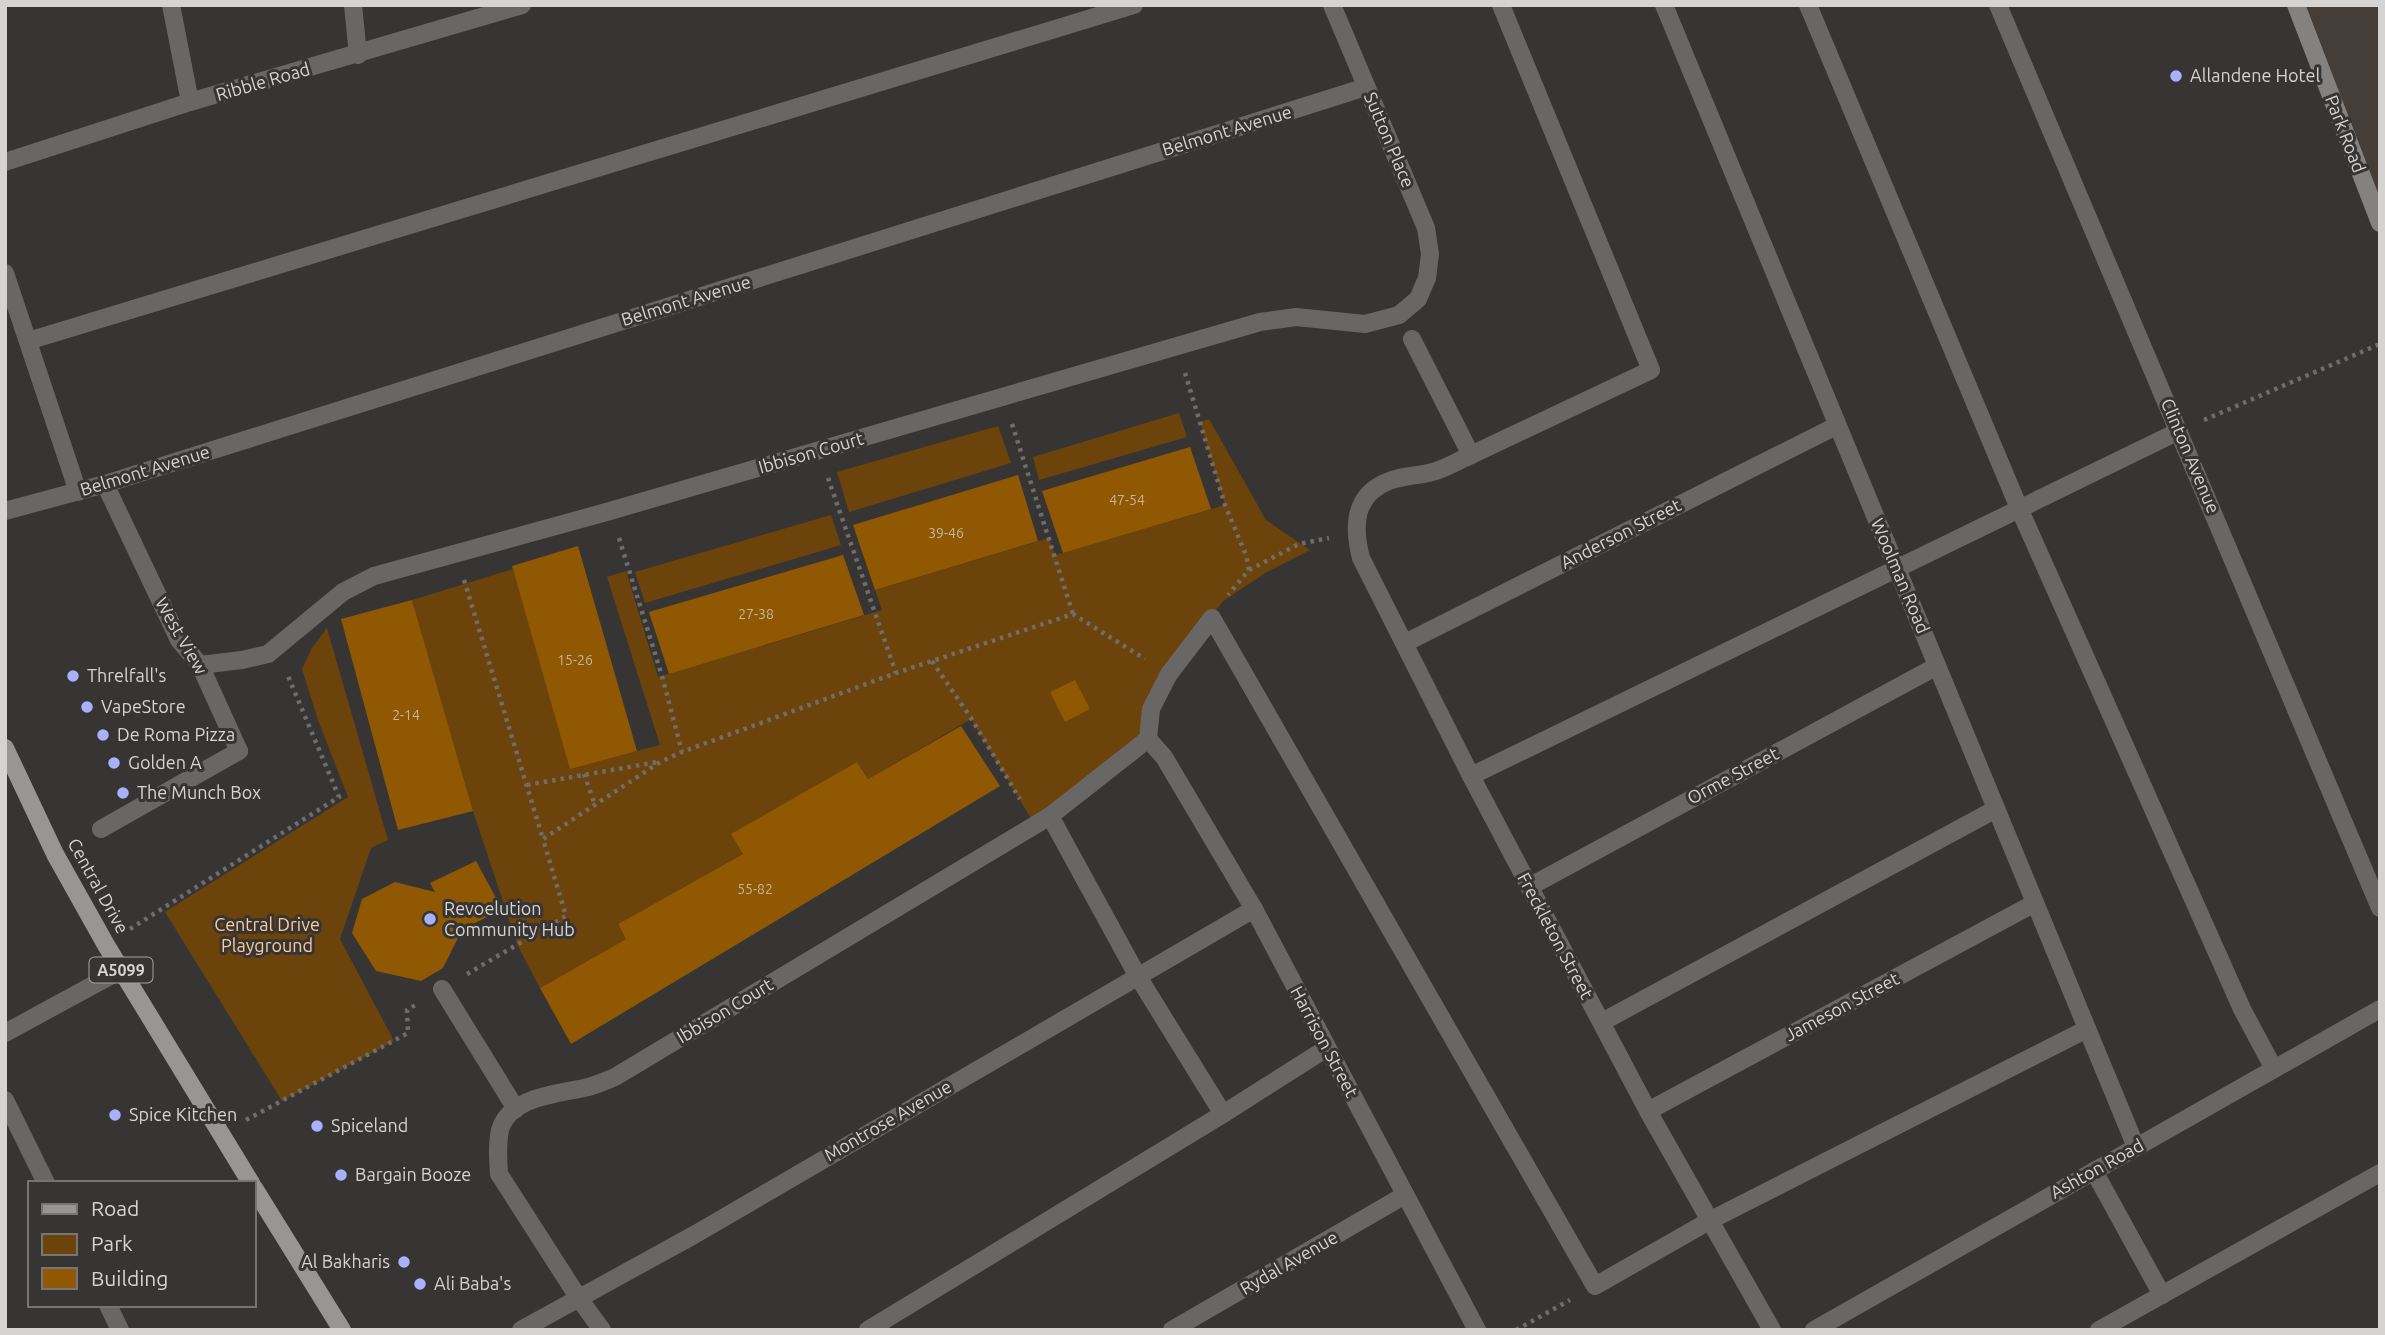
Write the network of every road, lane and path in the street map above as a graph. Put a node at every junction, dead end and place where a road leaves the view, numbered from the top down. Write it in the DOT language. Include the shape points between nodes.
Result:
graph roads {
  1 [pos="171,5"];
  2 [pos="353,5"];
  3 [pos="522,5"];
  4 [pos="1134,5"];
  5 [pos="1332,5"];
  6 [pos="1501,5"];
  7 [pos="1664,5"];
  8 [pos="1808,5"];
  9 [pos="1998,5"];
  10 [pos="2296,5"];
  11 [pos="358,55"];
  12 [pos="1366,87"];
  13 [pos="190,102"];
  14 [pos="5,162"];
  15 [pos="2380,223"];
  16 [pos="5,273"];
  17 [pos="1427,278"];
  18 [pos="1412,339"];
  19 [pos="28,341"];
  20 [pos="2380,344"];
  21 [pos="1176,346"];
  22 [pos="1004,396"];
  23 [pos="1836,426"];
  24 [pos="2179,431"];
  25 [pos="820,450"];
  26 [pos="1471,454"];
  27 [pos="105,484"];
  28 [pos="78,492"];
  29 [pos="2019,508"];
  30 [pos="5,511"];
  31 [pos="610,511"];
  32 [pos="1354,534"];
  33 [pos="455,552"];
  34 [pos="1898,568"];
  35 [pos="1249,570"];
  36 [pos="1073,614"];
  37 [pos="1212,618"];
  38 [pos="1405,643"];
  39 [pos="275,648"];
  40 [pos="932,661"];
  41 [pos="200,665"];
  42 [pos="1937,666"];
  43 [pos="896,673"];
  44 [pos="1169,674"];
  45 [pos="1148,739"];
  46 [pos="5,748"];
  47 [pos="682,752"];
  48 [pos="660,762"];
  49 [pos="584,774"];
  50 [pos="1471,776"];
  51 [pos="527,785"];
  52 [pos="595,805"];
  53 [pos="1996,808"];
  54 [pos="1042,820"];
  55 [pos="102,829"];
  56 [pos="543,839"];
  57 [pos="1530,887"];
  58 [pos="2035,903"];
  59 [pos="2380,908"];
  60 [pos="1254,909"];
  61 [pos="106,945"];
  62 [pos="121,970"];
  63 [pos="1137,975"];
  64 [pos="442,989"];
  65 [pos="2380,1009"];
  66 [pos="1602,1022"];
  67 [pos="2087,1029"];
  68 [pos="5,1033"];
  69 [pos="1327,1048"];
  70 [pos="2274,1069"];
  71 [pos="5,1100"];
  72 [pos="516,1109"];
  73 [pos="1648,1111"];
  74 [pos="1223,1114"];
  75 [pos="221,1134"];
  76 [pos="2136,1147"];
  77 [pos="2094,1171"];
  78 [pos="2380,1173"];
  79 [pos="45,1181"];
  80 [pos="250,1181"];
  81 [pos="256,1191"];
  82 [pos="1405,1195"];
  83 [pos="1709,1221"];
  84 [pos="1595,1286"];
  85 [pos="2162,1294"];
  86 [pos="578,1297"];
  87 [pos="109,1307"];
  88 [pos="120,1330"];
  89 [pos="342,1330"];
  90 [pos="521,1330"];
  91 [pos="602,1330"];
  92 [pos="868,1330"];
  93 [pos="1172,1330"];
  94 [pos="1477,1330"];
  95 [pos="1516,1330"];
  96 [pos="1772,1330"];
  97 [pos="1814,1330"];
  98 [pos="2099,1330"];
  1 -- 13 [label="street"];
  2 -- 11 [label="street"];
  3 -- 11 [label="street, Ribble Road"];
  4 -- 19 [label="street"];
  5 -- 12 [label="street, Sutton Place"];
  6 -- 26 [label="street" via="1651,370"];
  7 -- 23 [label="street, Woolman Road"];
  8 -- 29 [label="street"];
  9 -- 24 [label="street, Clinton Avenue"];
  10 -- 15 [label="main road, Park Road"];
  11 -- 13 [label="street, Ribble Road"];
  12 -- 17 [label="street, Sutton Place" via="1426,228"];
  12 -- 27 [label="street, Belmont Avenue"];
  13 -- 14 [label="street, Ribble Road"];
  16 -- 19 [label="street"];
  17 -- 21 [label="street, Ibbison Court" via="1418,299 1385,320 1365,324 1296,317"];
  18 -- 26 [label="street"];
  19 -- 28 [label="street"];
  20 -- 24 [label="path"];
  21 -- 22 [label="street, Ibbison Court"];
  21 -- 35 [label="path"];
  22 -- 25 [label="street, Ibbison Court"];
  22 -- 36 [label="path"];
  23 -- 34 [label="street, Woolman Road"];
  23 -- 38 [label="street, Anderson Street"];
  24 -- 29 [label="street"];
  24 -- 59 [label="street, Clinton Avenue"];
  25 -- 31 [label="street, Ibbison Court"];
  25 -- 43 [label="path"];
  26 -- 32 [label="street" via="1435,471 1381,485 1357,512"];
  27 -- 28 [label="street, Belmont Avenue"];
  27 -- 41 [label="street, West View" via="179,640"];
  28 -- 30 [label="street, Belmont Avenue"];
  29 -- 34 [label="street"];
  29 -- 70 [label="street" via="2242,1009"];
  31 -- 33 [label="street, Ibbison Court"];
  31 -- 47 [label="path"];
  32 -- 35 [label="path" via="1299,544"];
  32 -- 38 [label="street, Freckleton Street" via="1360,558"];
  33 -- 39 [label="street, Ibbison Court" via="374,576 343,592"];
  33 -- 51 [label="path"];
  34 -- 42 [label="street, Woolman Road"];
  34 -- 50 [label="street"];
  35 -- 37 [label="path"];
  36 -- 40 [label="path"];
  36 -- 44 [label="path"];
  37 -- 44 [label="street"];
  37 -- 84 [label="street"];
  38 -- 50 [label="street, Freckleton Street"];
  39 -- 41 [label="street, Ibbison Court" via="242,660"];
  39 -- 61 [label="path" via="339,797"];
  40 -- 43 [label="path"];
  40 -- 54 [label="path"];
  41 -- 55 [label="street, West View" via="239,751"];
  42 -- 53 [label="street, Woolman Road"];
  42 -- 57 [label="street, Orme Street"];
  43 -- 47 [label="path"];
  44 -- 45 [label="street" via="1151,709"];
  45 -- 54 [label="street, Ibbison Court"];
  45 -- 60 [label="street, Harrison Street" via="1164,757"];
  46 -- 61 [label="main road, Central Drive / A5099" via="55,854"];
  47 -- 48 [label="path"];
  48 -- 49 [label="path"];
  48 -- 52 [label="path"];
  49 -- 51 [label="path"];
  49 -- 52 [label="path"];
  50 -- 57 [label="street, Freckleton Street"];
  51 -- 56 [label="path"];
  52 -- 56 [label="path"];
  53 -- 58 [label="street, Woolman Road"];
  53 -- 66 [label="street"];
  54 -- 63 [label="street"];
  54 -- 72 [label="street, Ibbison Court" via="615,1077 536,1097"];
  56 -- 64 [label="path" via="566,916"];
  57 -- 66 [label="street, Freckleton Street"];
  58 -- 67 [label="street, Woolman Road"];
  58 -- 73 [label="street, Jameson Street"];
  60 -- 63 [label="street, Montrose Avenue"];
  60 -- 69 [label="street, Harrison Street"];
  61 -- 62 [label="main road, Central Drive / A5099"];
  62 -- 68 [label="street"];
  62 -- 75 [label="main road, Central Drive / A5099"];
  63 -- 74 [label="street"];
  63 -- 86 [label="street, Montrose Avenue" via="694,1235"];
  64 -- 72 [label="street"];
  64 -- 75 [label="path" via="407,1010 408,1033"];
  65 -- 70 [label="street, Ashton Road"];
  66 -- 73 [label="street, Freckleton Street"];
  67 -- 76 [label="street, Woolman Road"];
  67 -- 83 [label="street"];
  69 -- 74 [label="street"];
  69 -- 82 [label="street, Harrison Street"];
  70 -- 76 [label="street, Ashton Road"];
  71 -- 79 [label="street"];
  72 -- 86 [label="street" via="501,1127 499,1174"];
  73 -- 83 [label="street, Freckleton Street"];
  74 -- 92 [label="street"];
  75 -- 80 [label="main road, Central Drive / A5099"];
  76 -- 77 [label="street, Ashton Road"];
  77 -- 85 [label="street"];
  77 -- 97 [label="street, Ashton Road"];
  78 -- 85 [label="street"];
  81 -- 89 [label="main road"];
  82 -- 93 [label="street, Rydal Avenue"];
  82 -- 94 [label="street, Harrison Street"];
  83 -- 84 [label="street"];
  83 -- 96 [label="street, Freckleton Street"];
  84 -- 95 [label="path"];
  85 -- 98 [label="street"];
  86 -- 90 [label="street, Montrose Avenue"];
  86 -- 91 [label="street"];
  87 -- 88 [label="street"];
}
